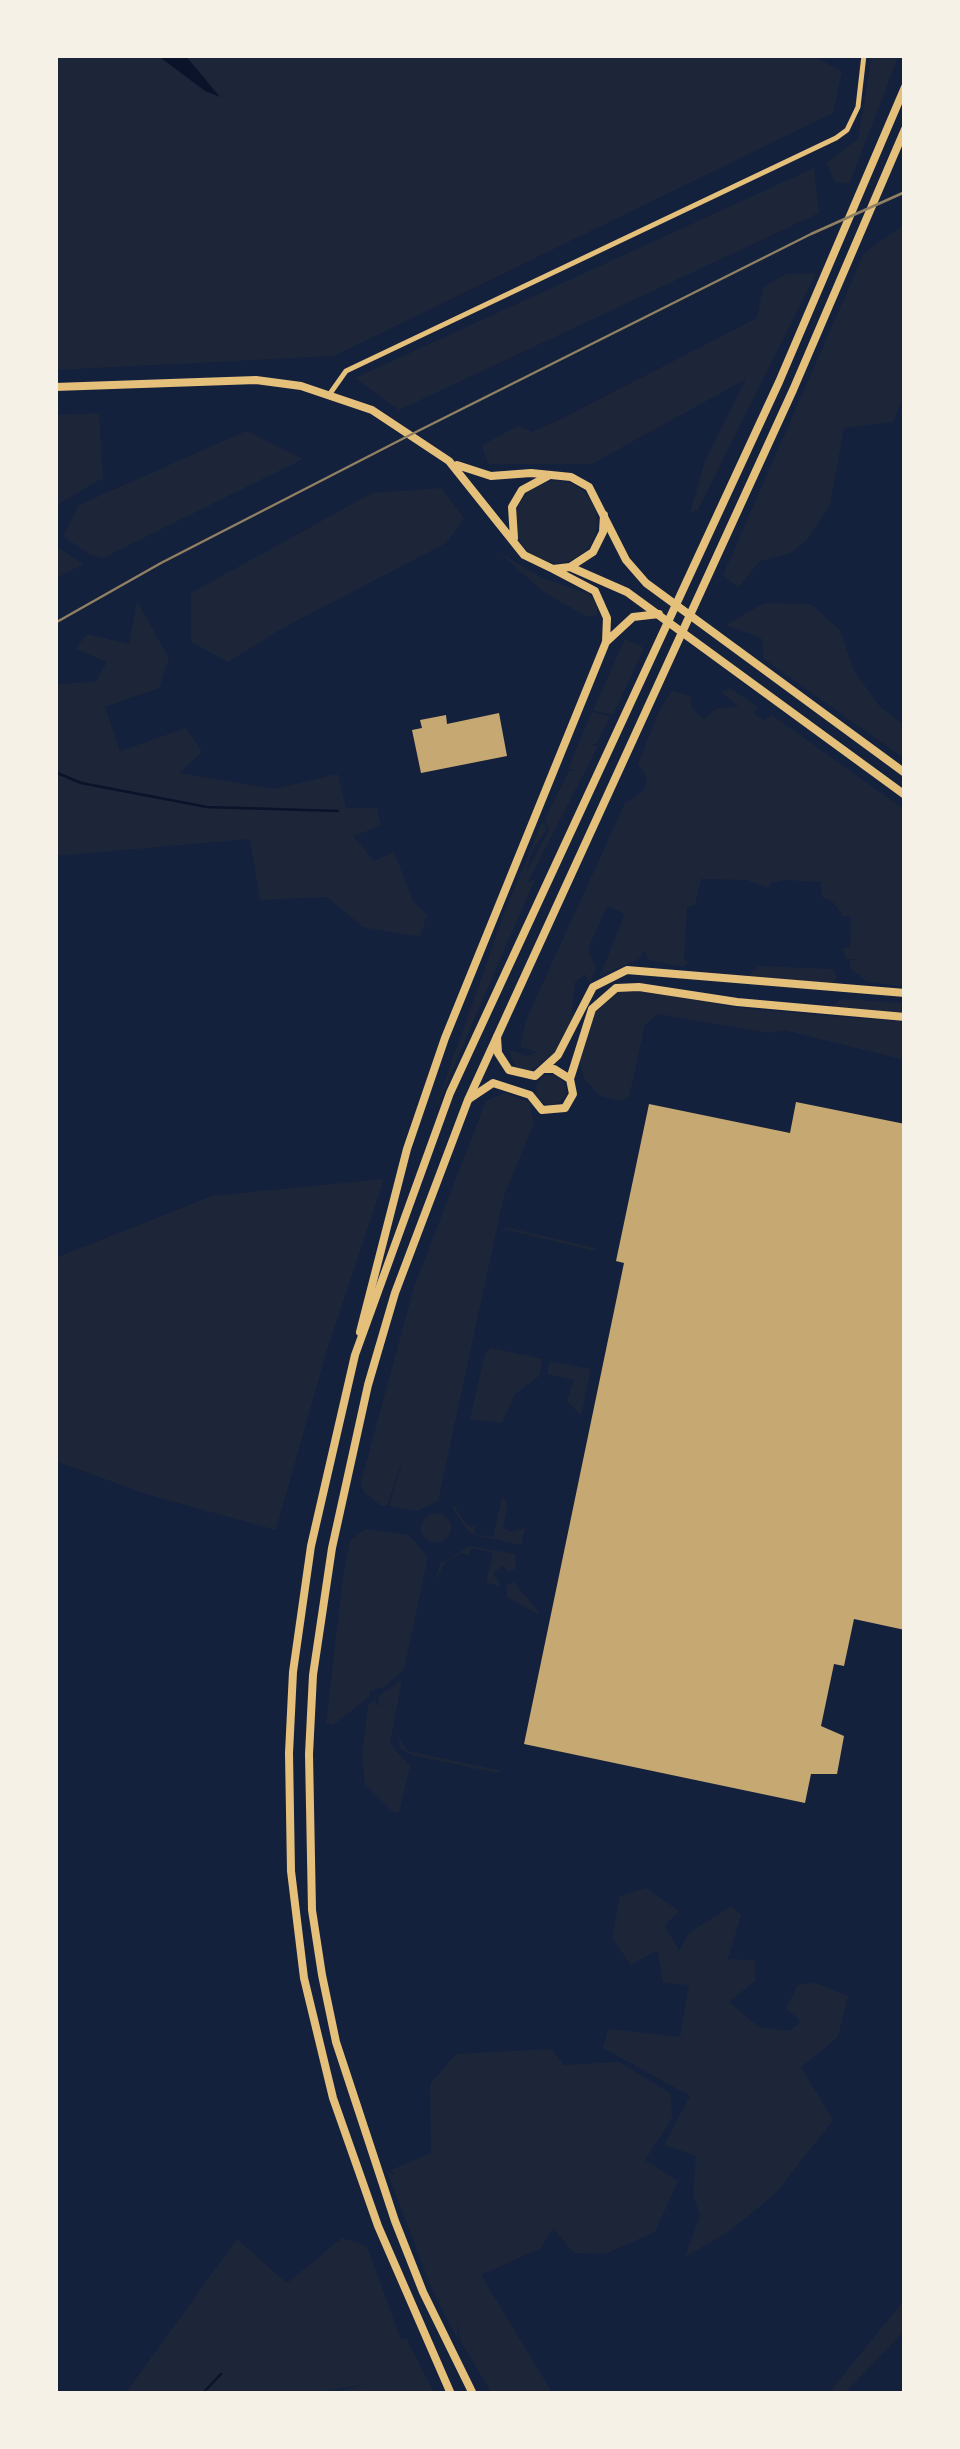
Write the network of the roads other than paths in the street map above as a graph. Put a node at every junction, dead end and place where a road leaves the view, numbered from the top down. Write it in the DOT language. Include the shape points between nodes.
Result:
graph roads {
  1 [pos="864,55"];
  2 [pos="905,87"];
  3 [pos="905,130"];
  4 [pos="55,387"];
  5 [pos="329,395"];
  6 [pos="448,461"];
  7 [pos="552,474"];
  8 [pos="604,515"];
  9 [pos="516,544"];
  10 [pos="570,567"];
  11 [pos="554,568"];
  12 [pos="659,614"];
  13 [pos="606,642"];
  14 [pos="905,773"];
  15 [pos="905,795"];
  16 [pos="905,993"];
  17 [pos="905,1017"];
  18 [pos="497,1034"];
  19 [pos="545,1070"];
  20 [pos="535,1076"];
  21 [pos="570,1079"];
  22 [pos="530,1095"];
  23 [pos="468,1100"];
  24 [pos="356,1355"];
  25 [pos="452,2394"];
  26 [pos="474,2394"];
  1 -- 5 [label="street" via="858,107 836,138 346,370"];
  2 -- 24 [label="main road" via="450,1092"];
  3 -- 18 [label="main road"];
  4 -- 5 [label="main road" via="256,380"];
  5 -- 6 [label="main road" via="372,410"];
  6 -- 7 [label="main road" via="491,476"];
  6 -- 9 [label="main road"];
  7 -- 8 [label="main road" via="589,487"];
  7 -- 9 [label="main road" via="522,490 512,507"];
  8 -- 10 [label="main road" via="593,552"];
  8 -- 14 [label="main road" via="646,583"];
  9 -- 11 [label="main road" via="538,564"];
  10 -- 11 [label="main road"];
  10 -- 12 [label="main road" via="604,579"];
  11 -- 13 [label="main road" via="595,592 608,618"];
  12 -- 13 [label="main road" via="634,617"];
  12 -- 15 [label="main road"];
  13 -- 24 [label="main road" via="467,976 408,1149"];
  16 -- 19 [label="main road" via="627,970 593,987"];
  17 -- 21 [label="main road" via="616,988 592,1009"];
  18 -- 20 [label="main road" via="498,1053 509,1070"];
  18 -- 23 [label="main road"];
  19 -- 20 [label="main road"];
  19 -- 21 [label="main road"];
  20 -- 22 [label="main road"];
  21 -- 22 [label="main road" via="570,1102 558,1111 542,1110"];
  22 -- 23 [label="main road" via="493,1083"];
  23 -- 26 [label="main road" via="396,1293 346,1474 313,1675 308,1824 312,1910 342,2060 394,2222"];
  24 -- 25 [label="main road" via="311,1546 293,1672 288,1821 296,1926 333,2098 378,2226"];
}
